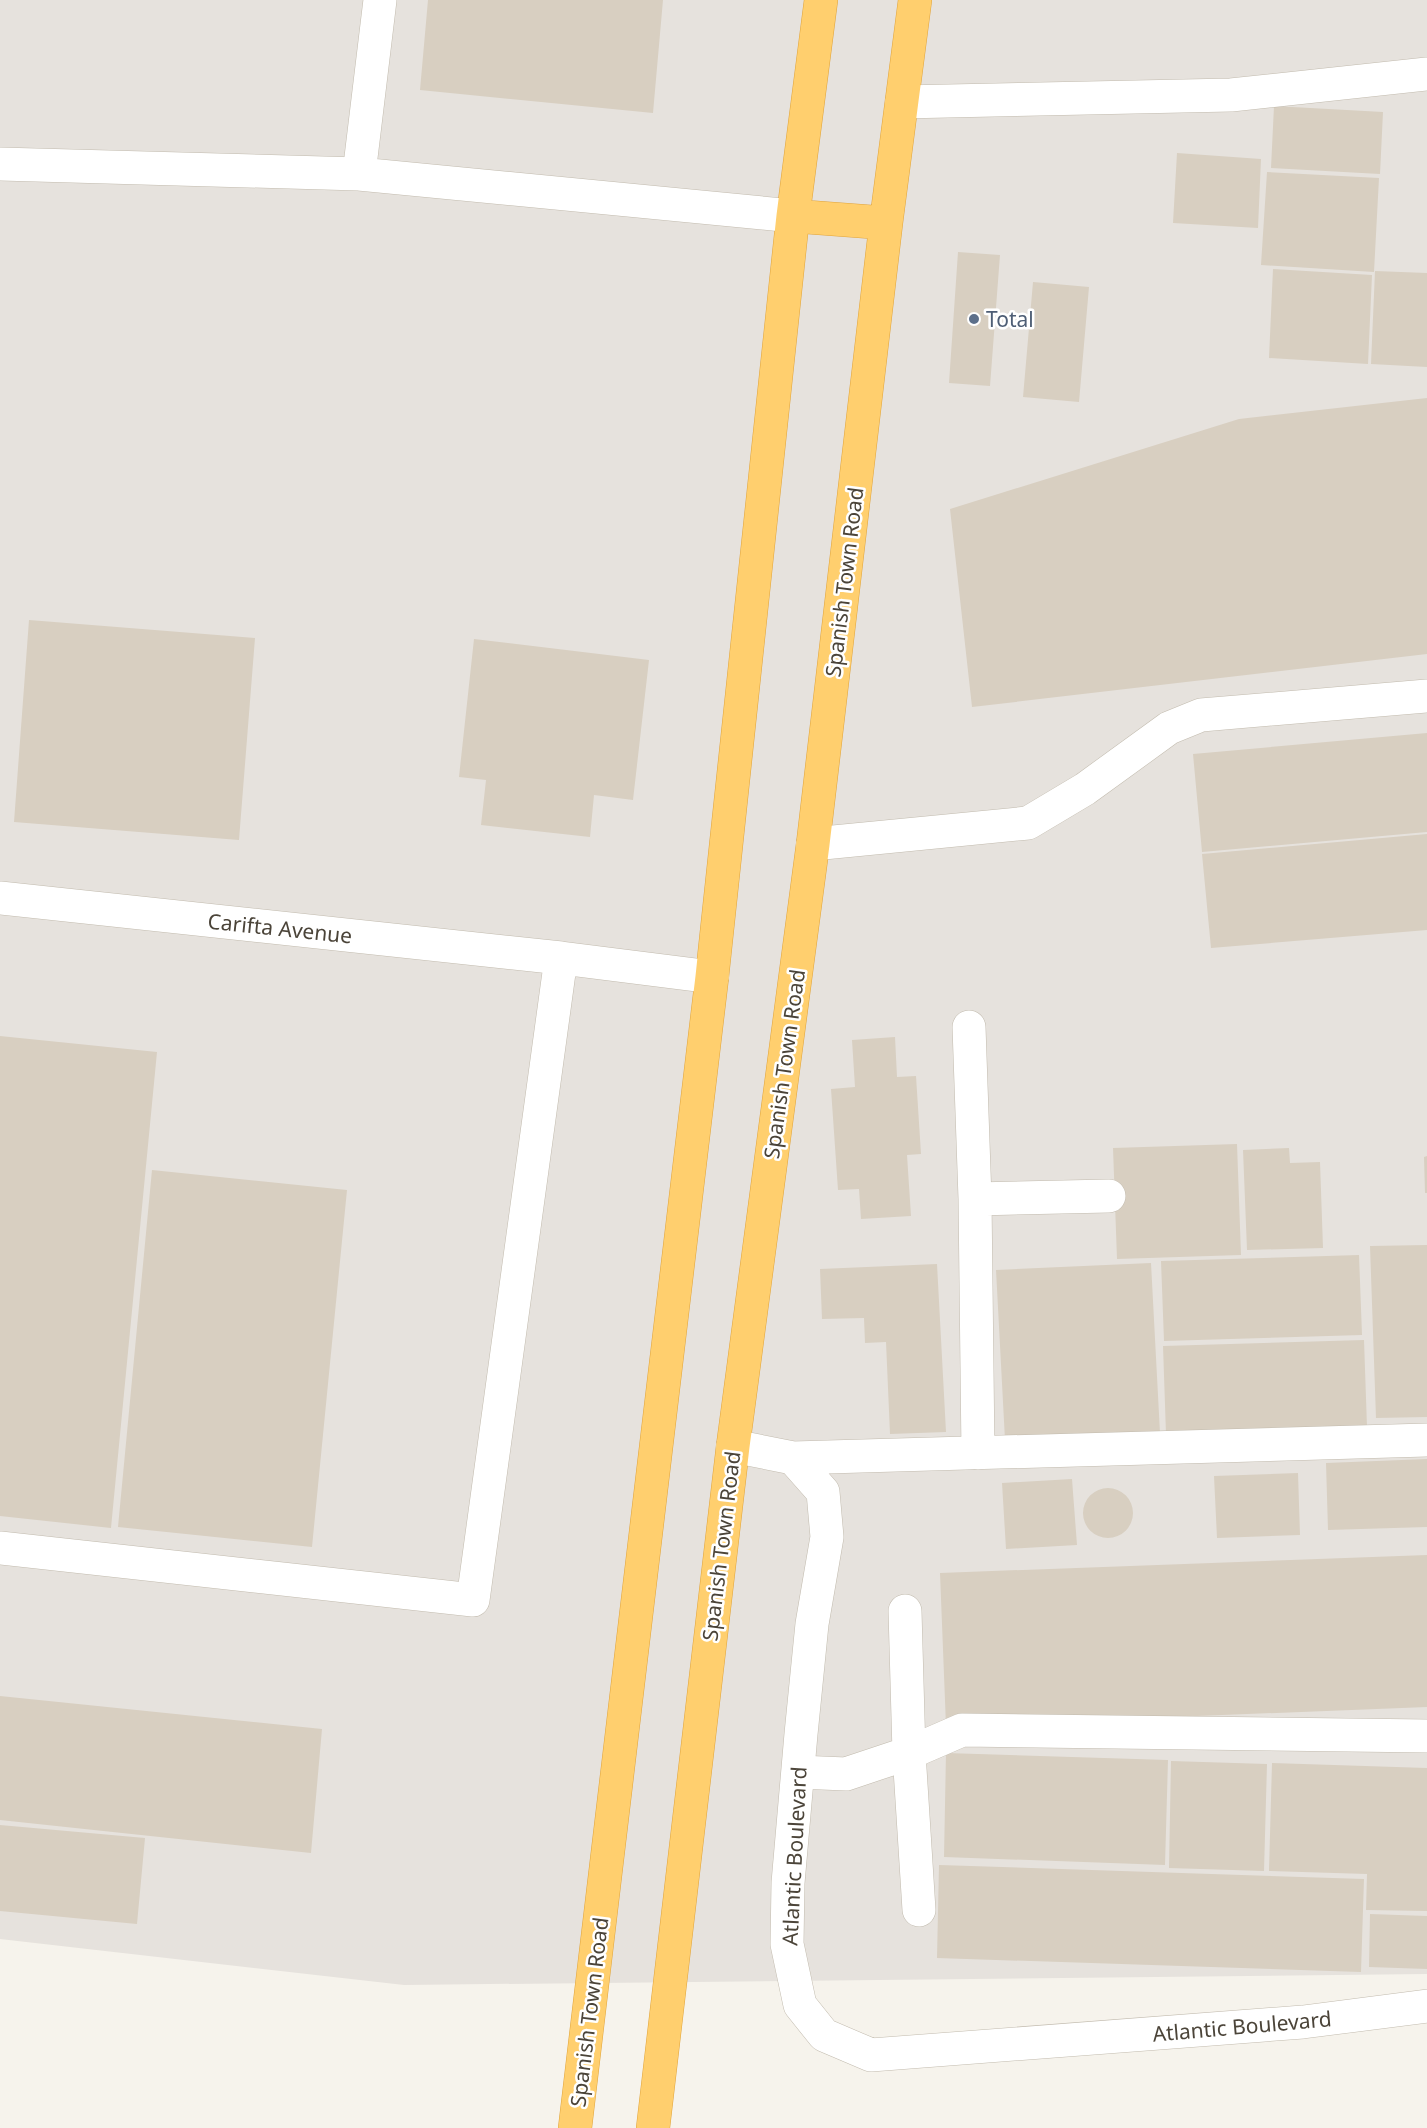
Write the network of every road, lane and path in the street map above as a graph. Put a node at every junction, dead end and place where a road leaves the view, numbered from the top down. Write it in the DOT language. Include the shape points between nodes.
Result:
graph roads {
  1 [pos="380,0"];
  2 [pos="821,0"];
  3 [pos="915,0"];
  4 [pos="1427,74"];
  5 [pos="902,102"];
  6 [pos="0,164"];
  7 [pos="359,174"];
  8 [pos="793,216"];
  9 [pos="886,223"];
  10 [pos="1427,696"];
  11 [pos="813,844"];
  12 [pos="0,897"];
  13 [pos="561,958"];
  14 [pos="712,977"];
  15 [pos="969,1027"];
  16 [pos="1109,1196"];
  17 [pos="975,1199"];
  18 [pos="1427,1440"];
  19 [pos="733,1446"];
  20 [pos="978,1453"];
  21 [pos="793,1458"];
  22 [pos="0,1548"];
  23 [pos="905,1611"];
  24 [pos="1427,1736"];
  25 [pos="909,1753"];
  26 [pos="798,1772"];
  27 [pos="919,1910"];
  28 [pos="1427,2006"];
  29 [pos="575,2128"];
  30 [pos="653,2128"];
  1 -- 7 [label="street"];
  2 -- 8 [label="highway, Spanish Town Road"];
  3 -- 5 [label="highway, Spanish Town Road"];
  4 -- 5 [label="street" via="1231,95"];
  5 -- 9 [label="highway, Spanish Town Road"];
  6 -- 7 [label="street"];
  7 -- 8 [label="street"];
  8 -- 9 [label="highway"];
  8 -- 14 [label="highway, Spanish Town Road"];
  9 -- 11 [label="highway, Spanish Town Road"];
  10 -- 11 [label="street" via="1201,715 1169,728 1085,789 1028,823"];
  11 -- 19 [label="highway, Spanish Town Road"];
  12 -- 13 [label="street, Carifta Avenue"];
  13 -- 14 [label="street, Carifta Avenue"];
  13 -- 22 [label="street" via="473,1600"];
  14 -- 29 [label="highway, Spanish Town Road"];
  15 -- 17 [label="street"];
  16 -- 17 [label="street"];
  17 -- 20 [label="street"];
  18 -- 20 [label="street"];
  19 -- 21 [label="street"];
  19 -- 30 [label="highway, Spanish Town Road"];
  20 -- 21 [label="street"];
  21 -- 26 [label="street, Atlantic Boulevard" via="823,1492 827,1537 812,1624"];
  23 -- 25 [label="street"];
  24 -- 25 [label="street" via="963,1730"];
  25 -- 26 [label="street" via="846,1774"];
  25 -- 27 [label="street"];
  26 -- 28 [label="street, Atlantic Boulevard" via="787,1944 800,2005 824,2035 872,2055 1303,2022"];
}
